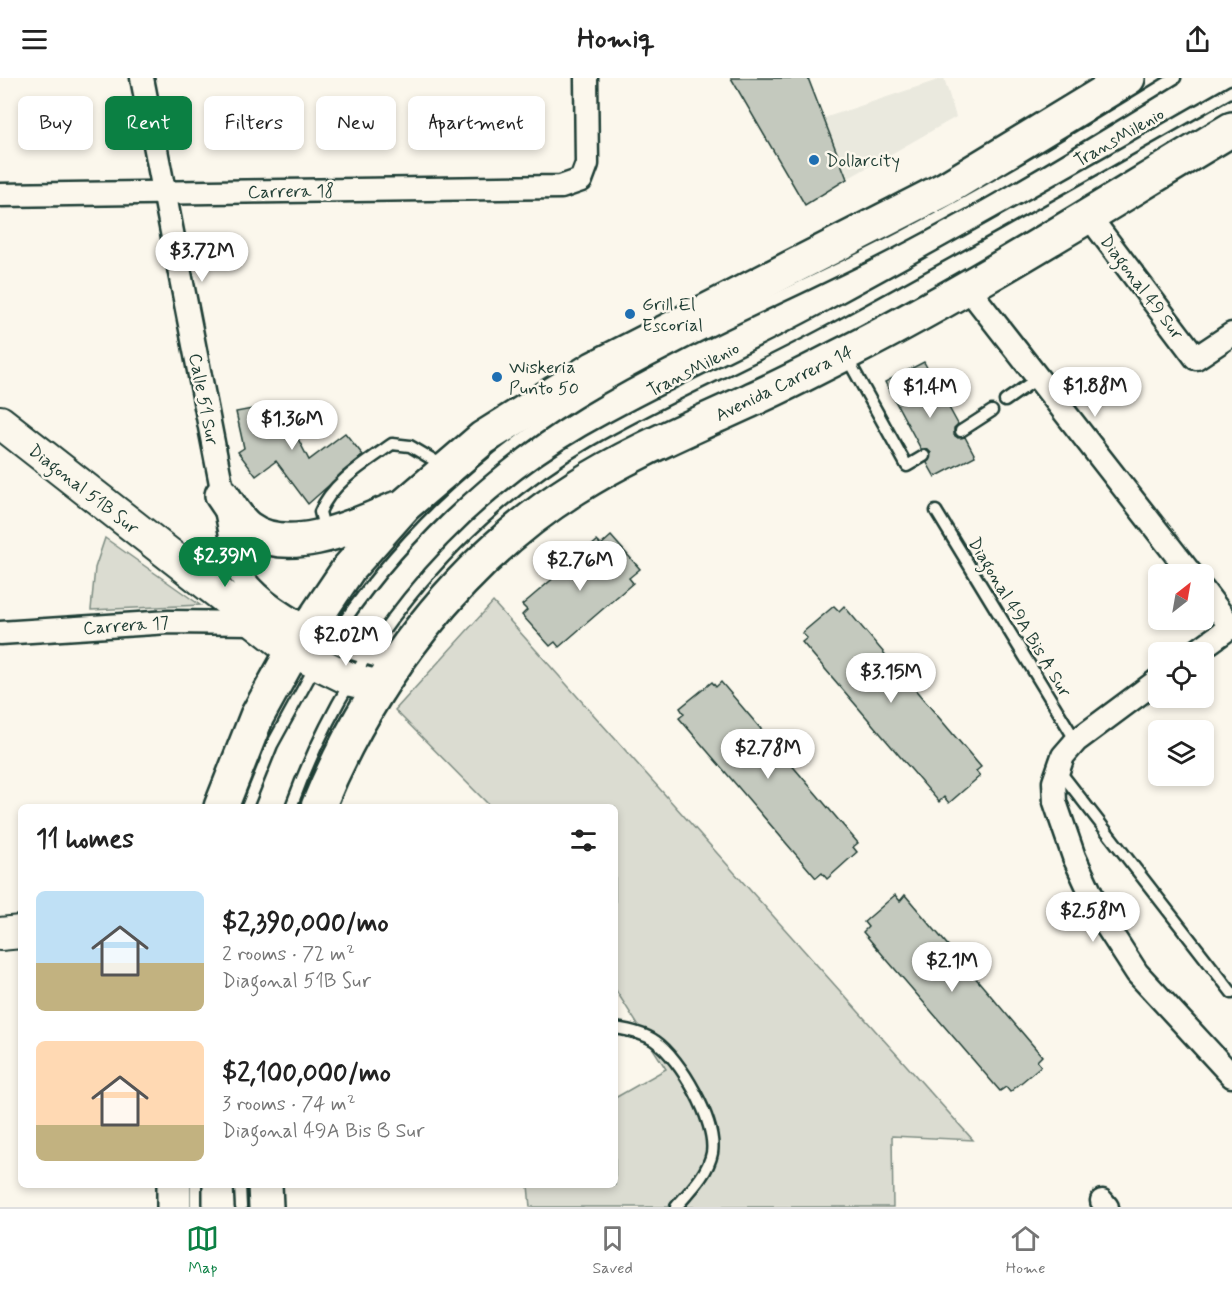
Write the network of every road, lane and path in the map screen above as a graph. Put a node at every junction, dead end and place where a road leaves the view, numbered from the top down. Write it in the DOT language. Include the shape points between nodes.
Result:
graph roads {
  1 [pos="142,78"];
  2 [pos="586,78"];
  3 [pos="1175,78"];
  4 [pos="1119,89"];
  5 [pos="1232,91"];
  6 [pos="1232,115"];
  7 [pos="1232,129"];
  8 [pos="164,192"];
  9 [pos="0,195"];
  10 [pos="1088,215"];
  11 [pos="967,287"];
  12 [pos="1232,334"];
  13 [pos="844,354"];
  14 [pos="1038,378"];
  15 [pos="1005,401"];
  16 [pos="992,411"];
  17 [pos="0,422"];
  18 [pos="961,431"];
  19 [pos="924,456"];
  20 [pos="447,468"];
  21 [pos="222,495"];
  22 [pos="405,505"];
  23 [pos="936,511"];
  24 [pos="327,536"];
  25 [pos="1183,564"];
  26 [pos="1214,604"];
  27 [pos="253,622"];
  28 [pos="1232,626"];
  29 [pos="0,633"];
  30 [pos="1210,642"];
  31 [pos="317,648"];
  32 [pos="383,657"];
  33 [pos="366,684"];
  34 [pos="1148,687"];
  35 [pos="1076,741"];
  36 [pos="1058,768"];
  37 [pos="222,804"];
  38 [pos="248,804"];
  39 [pos="292,804"];
  40 [pos="319,804"];
  41 [pos="18,932"];
  42 [pos="0,934"];
  43 [pos="1232,993"];
  44 [pos="618,1029"];
  45 [pos="1232,1076"];
  46 [pos="174,1188"];
  47 [pos="196,1188"];
  48 [pos="240,1188"];
  49 [pos="265,1188"];
  50 [pos="174,1207"];
  51 [pos="196,1207"];
  52 [pos="241,1207"];
  53 [pos="266,1207"];
  54 [pos="676,1207"];
  1 -- 8 [label="street, Calle 51 Sur"];
  2 -- 8 [label="street, Carrera 18" via="587,164 581,180 561,187"];
  3 -- 4 [label="lane, TransMilenio"];
  4 -- 20 [label="main road" via="896,216 593,369 483,438"];
  4 -- 31 [label="lane, TransMilenio" via="977,196 873,252 668,352 540,427 472,481 401,551"];
  5 -- 32 [label="lane, TransMilenio" via="933,261 662,402 548,467 474,525 440,560"];
  6 -- 10 [label="main road" via="1179,147"];
  7 -- 10 [label="main road, Avenida Carrera 14"];
  8 -- 9 [label="street, Carrera 18"];
  8 -- 21 [label="street, Calle 51 Sur"];
  10 -- 11 [label="main road, Avenida Carrera 14"];
  10 -- 12 [label="street, Diagonal 49 Sur" via="1196,358"];
  11 -- 13 [label="main road, Avenida Carrera 14"];
  11 -- 14 [label="street"];
  13 -- 19 [label="lane" via="907,466"];
  13 -- 32 [label="main road, Avenida Carrera 14" via="633,455 547,507 491,554 432,618"];
  14 -- 15 [label="lane"];
  14 -- 25 [label="street"];
  16 -- 18 [label="lane"];
  17 -- 27 [label="street, Diagonal 51B Sur"];
  20 -- 22 [label="main road"];
  20 -- 24 [label="lane" via="410,446 392,444 328,497 320,512"];
  21 -- 24 [label="main road" via="240,522 257,534 297,540"];
  21 -- 31 [label="street, Calle 51 Sur" via="235,564 242,578"];
  22 -- 24 [label="main road"];
  22 -- 31 [label="main road" via="349,568"];
  23 -- 35 [label="lane, Diagonal 49A Bis A Sur"];
  26 -- 28 [label="street"];
  27 -- 29 [label="street, Carrera 17" via="170,622"];
  27 -- 31 [label="street, Diagonal 51B Sur"];
  28 -- 30 [label="street"];
  31 -- 32 [label="street, Calle 51 Sur"];
  31 -- 33 [label="street, Diagonal 51B Sur"];
  31 -- 37 [label="main road" via="257,716"];
  31 -- 38 [label="lane, TransMilenio"];
  32 -- 33 [label="main road, Avenida Carrera 14"];
  33 -- 39 [label="lane" via="303,773"];
  33 -- 40 [label="main road, Avenida Carrera 14" via="349,740"];
  34 -- 35 [label="street"];
  35 -- 36 [label="street"];
  36 -- 43 [label="lane"];
  36 -- 45 [label="street" via="1055,802 1074,857 1104,922 1156,996"];
  41 -- 42 [label="street"];
  44 -- 54 [label="lane" via="654,1040 675,1059 707,1118 712,1153 699,1182"];
  46 -- 50 [label="main road"];
  47 -- 51 [label="lane"];
  48 -- 52 [label="lane"];
  49 -- 53 [label="main road"];
}
